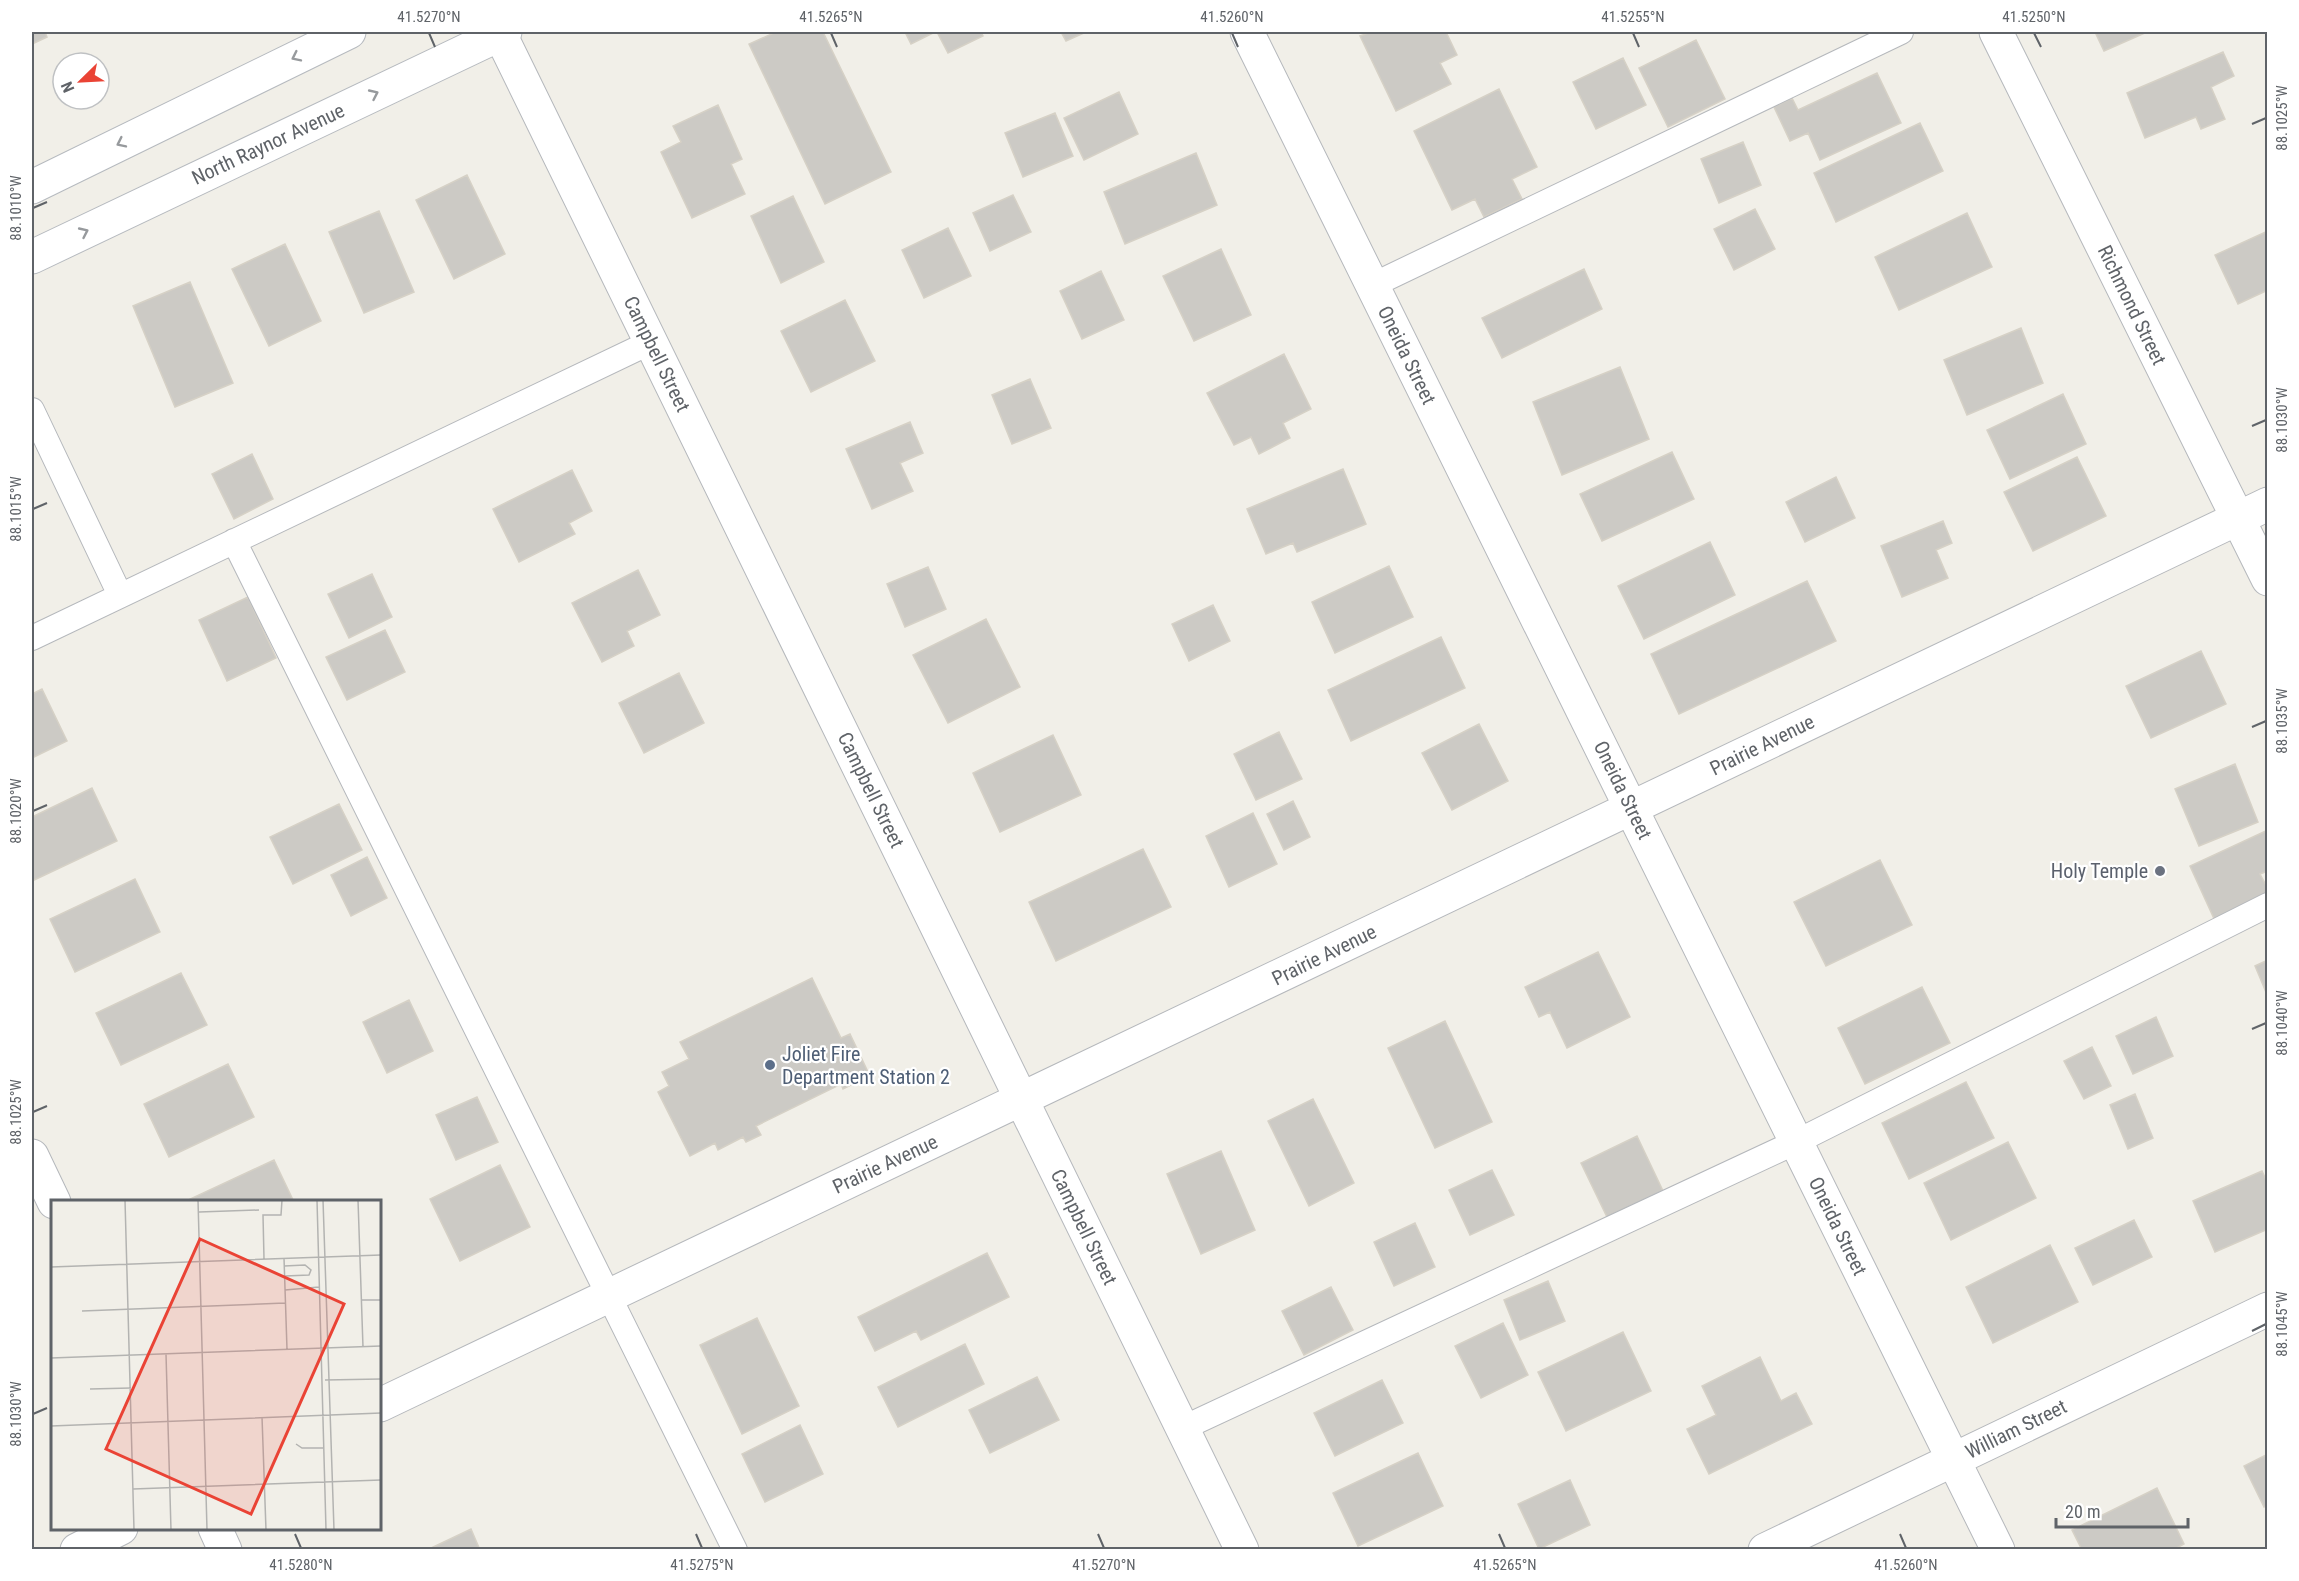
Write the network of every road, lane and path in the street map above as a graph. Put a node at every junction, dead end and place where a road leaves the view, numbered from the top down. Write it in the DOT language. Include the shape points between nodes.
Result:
graph roads {
  1 [pos="349,32"];
  2 [pos="502,32"];
  3 [pos="1247,32"];
  4 [pos="1901,32"];
  5 [pos="1996,32"];
  6 [pos="32,187"];
  7 [pos="32,257"];
  8 [pos="1373,285"];
  9 [pos="651,342"];
  10 [pos="32,410"];
  11 [pos="2268,504"];
  12 [pos="2238,518"];
  13 [pos="234,541"];
  14 [pos="2268,579"];
  15 [pos="120,595"];
  16 [pos="32,638"];
  17 [pos="1631,808"];
  18 [pos="2268,905"];
  19 [pos="1022,1099"];
  20 [pos="1796,1142"];
  21 [pos="32,1156"];
  22 [pos="53,1200"];
  23 [pos="608,1296"];
  24 [pos="2268,1309"];
  25 [pos="381,1405"];
  26 [pos="1183,1428"];
  27 [pos="1954,1459"];
  28 [pos="117,1530"];
  29 [pos="216,1530"];
  30 [pos="77,1550"];
  31 [pos="225,1550"];
  32 [pos="735,1550"];
  33 [pos="1242,1550"];
  34 [pos="1765,1550"];
  35 [pos="1998,1550"];
  1 -- 6 [label="street, one-way"];
  7 -- 2 [label="street, North Raynor Avenue, one-way"];
  2 -- 9 [label="street, Campbell Street"];
  3 -- 8 [label="street, Oneida Street"];
  4 -- 8 [label="lane"];
  5 -- 12 [label="street, Richmond Street"];
  8 -- 17 [label="street, Oneida Street"];
  9 -- 13 [label="lane"];
  9 -- 19 [label="street, Campbell Street"];
  10 -- 15 [label="lane"];
  11 -- 12 [label="street, Prairie Avenue"];
  12 -- 14 [label="street, Richmond Street"];
  12 -- 17 [label="street, Prairie Avenue"];
  13 -- 15 [label="lane"];
  13 -- 23 [label="lane"];
  15 -- 16 [label="lane"];
  17 -- 19 [label="street, Prairie Avenue"];
  17 -- 20 [label="street, Oneida Street"];
  18 -- 20 [label="lane"];
  19 -- 23 [label="street, Prairie Avenue"];
  19 -- 26 [label="street, Campbell Street"];
  20 -- 26 [label="lane"];
  20 -- 27 [label="street, Oneida Street"];
  21 -- 22 [label="street"];
  23 -- 25 [label="street, Prairie Avenue"];
  23 -- 32 [label="lane"];
  24 -- 27 [label="street, William Street"];
  26 -- 33 [label="street, Campbell Street"];
  27 -- 34 [label="street, William Street"];
  27 -- 35 [label="street, Oneida Street"];
  28 -- 30 [label="street"];
  29 -- 31 [label="street"];
}
